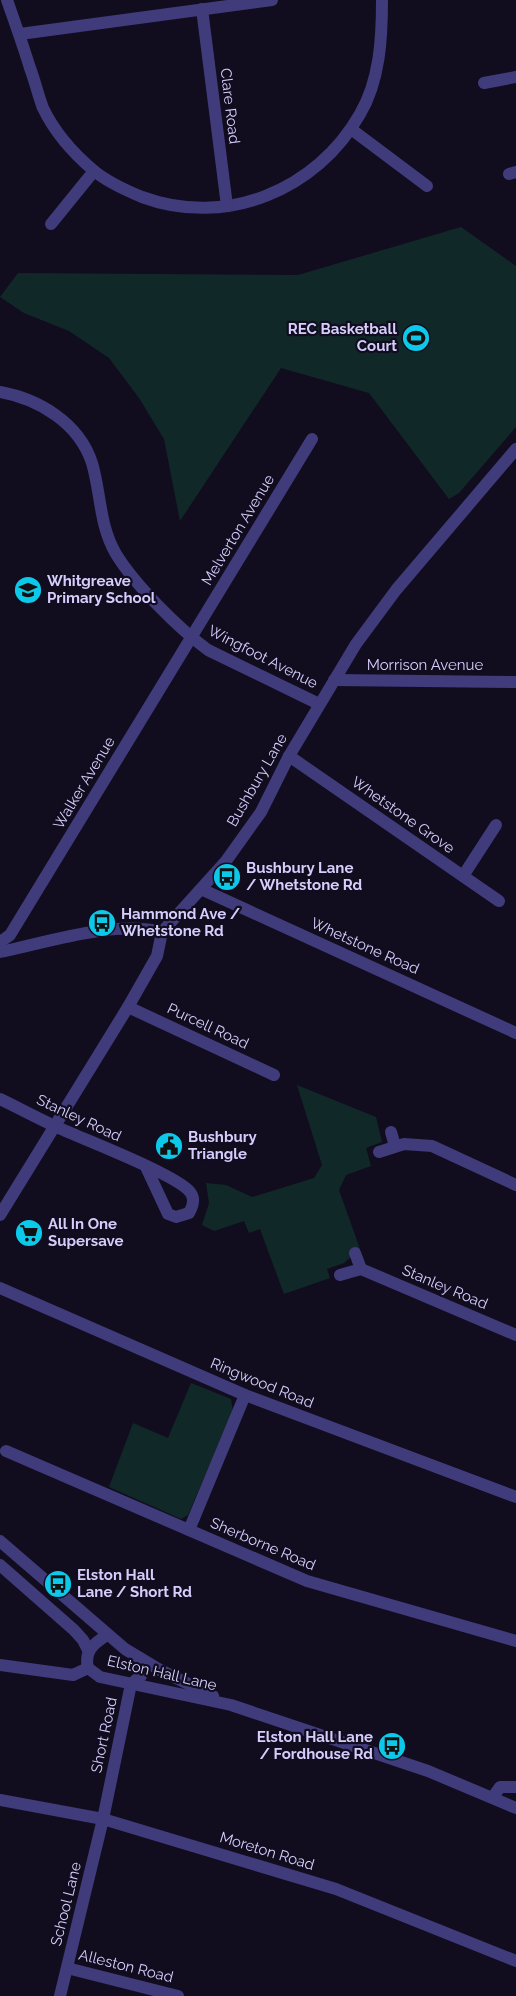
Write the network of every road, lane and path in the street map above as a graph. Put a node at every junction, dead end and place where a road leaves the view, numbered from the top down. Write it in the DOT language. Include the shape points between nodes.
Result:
graph roads {
  1 [pos="7,0"];
  2 [pos="272,0"];
  3 [pos="382,0"];
  4 [pos="202,9"];
  5 [pos="20,34"];
  6 [pos="516,78"];
  7 [pos="484,84"];
  8 [pos="351,129"];
  9 [pos="94,170"];
  10 [pos="427,186"];
  11 [pos="227,206"];
  12 [pos="52,224"];
  13 [pos="0,392"];
  14 [pos="312,439"];
  15 [pos="516,449"];
  16 [pos="192,638"];
  17 [pos="334,680"];
  18 [pos="516,682"];
  19 [pos="320,704"];
  20 [pos="289,756"];
  21 [pos="496,825"];
  22 [pos="463,876"];
  23 [pos="201,889"];
  24 [pos="499,901"];
  25 [pos="162,932"];
  26 [pos="0,942"];
  27 [pos="0,951"];
  28 [pos="0,965"];
  29 [pos="128,1007"];
  30 [pos="516,1033"];
  31 [pos="274,1075"];
  32 [pos="0,1099"];
  33 [pos="56,1126"];
  34 [pos="391,1132"];
  35 [pos="395,1146"];
  36 [pos="379,1152"];
  37 [pos="146,1167"];
  38 [pos="516,1185"];
  39 [pos="0,1216"];
  40 [pos="355,1253"];
  41 [pos="361,1268"];
  42 [pos="340,1276"];
  43 [pos="0,1288"];
  44 [pos="516,1335"];
  45 [pos="245,1395"];
  46 [pos="6,1451"];
  47 [pos="516,1497"];
  48 [pos="189,1530"];
  49 [pos="0,1541"];
  50 [pos="0,1565"];
  51 [pos="107,1635"];
  52 [pos="516,1641"];
  53 [pos="88,1650"];
  54 [pos="143,1661"];
  55 [pos="0,1665"];
  56 [pos="88,1668"];
  57 [pos="131,1684"];
  58 [pos="231,1705"];
  59 [pos="516,1787"];
  60 [pos="493,1797"];
  61 [pos="0,1800"];
  62 [pos="516,1808"];
  63 [pos="103,1819"];
  64 [pos="516,1961"];
  65 [pos="67,1968"];
  66 [pos="60,1996"];
  67 [pos="178,1996"];
  1 -- 5 [label="street"];
  2 -- 4 [label="street"];
  3 -- 8 [label="street" via="377,67 361,112"];
  4 -- 5 [label="street"];
  4 -- 11 [label="street, Clare Road"];
  5 -- 9 [label="street" via="43,107 63,139"];
  6 -- 7 [label="street"];
  8 -- 10 [label="street"];
  8 -- 11 [label="street" via="336,149 298,181 264,197"];
  9 -- 11 [label="street" via="115,185 152,200 187,207"];
  9 -- 12 [label="street"];
  13 -- 16 [label="street, Wingfoot Avenue" via="18,395 38,404 71,428 92,462 100,512 116,554"];
  14 -- 16 [label="street, Melverton Avenue"];
  15 -- 17 [label="street, Bushbury Lane" via="396,590"];
  16 -- 19 [label="street, Wingfoot Avenue" via="208,650"];
  16 -- 26 [label="street, Walker Avenue" via="10,935"];
  17 -- 18 [label="street, Morrison Avenue"];
  17 -- 19 [label="street, Bushbury Lane"];
  19 -- 20 [label="street, Bushbury Lane"];
  20 -- 22 [label="street, Whetstone Grove"];
  20 -- 23 [label="street, Bushbury Lane" via="261,812 226,862"];
  21 -- 22 [label="street"];
  22 -- 24 [label="street, Whetstone Grove"];
  23 -- 25 [label="street, Bushbury Lane"];
  23 -- 30 [label="street, Whetstone Road"];
  25 -- 27 [label="street" via="148,928 103,930"];
  25 -- 29 [label="street" via="157,956"];
  27 -- 28 [label="street"];
  29 -- 31 [label="street, Purcell Road"];
  29 -- 33 [label="street"];
  32 -- 33 [label="street, Stanley Road"];
  33 -- 37 [label="street, Stanley Road"];
  33 -- 39 [label="street"];
  34 -- 35 [label="street"];
  35 -- 36 [label="street"];
  35 -- 38 [label="street" via="432,1146"];
  40 -- 41 [label="street"];
  41 -- 42 [label="street"];
  41 -- 44 [label="street, Stanley Road"];
  43 -- 45 [label="street, Ringwood Road"];
  45 -- 47 [label="street, Ringwood Road"];
  45 -- 48 [label="street"];
  46 -- 48 [label="street, Sherborne Road"];
  48 -- 52 [label="street, Sherborne Road" via="316,1584"];
  49 -- 51 [label="street, Elston Hall Lane"];
  50 -- 53 [label="street, Elston Hall Lane" via="74,1630"];
  51 -- 53 [label="street, Elston Hall Lane"];
  51 -- 54 [label="street, Elston Hall Lane"];
  53 -- 56 [label="street, Elston Hall Lane"];
  54 -- 57 [label="street, Short Road" via="140,1676"];
  54 -- 58 [label="street, Elston Hall Lane"];
  55 -- 56 [label="street, Elston Hall Lane" via="73,1676"];
  56 -- 57 [label="street, Elston Hall Lane" via="100,1677"];
  57 -- 58 [label="street, Elston Hall Lane"];
  57 -- 63 [label="street, Short Road"];
  58 -- 60 [label="street, Elston Hall Lane" via="420,1768"];
  59 -- 60 [label="street" via="500,1787"];
  60 -- 62 [label="street, Elston Hall Lane"];
  61 -- 63 [label="street, Moreton Road"];
  63 -- 64 [label="street, Moreton Road" via="336,1888"];
  63 -- 65 [label="street, School Lane"];
  65 -- 66 [label="street, School Lane"];
  65 -- 67 [label="street, Alleston Road"];
}
